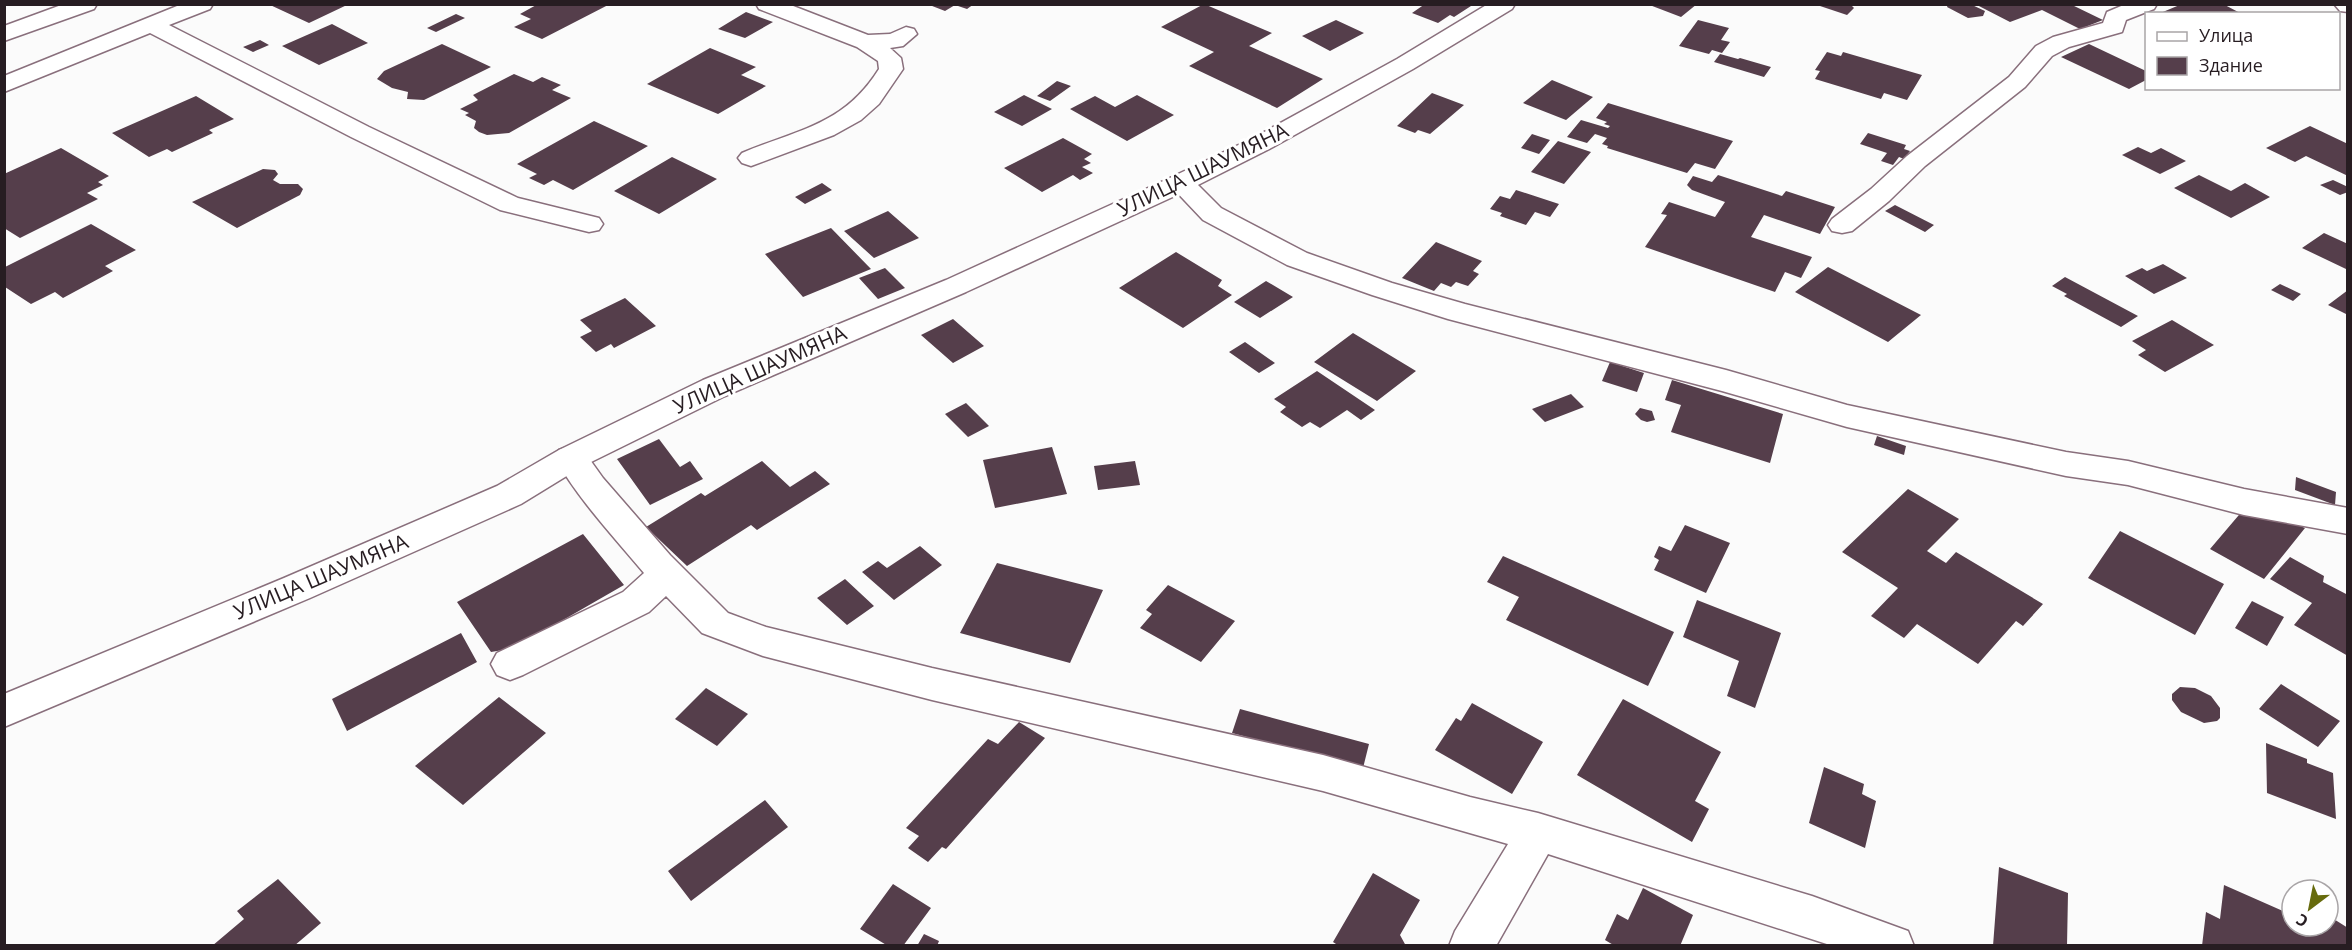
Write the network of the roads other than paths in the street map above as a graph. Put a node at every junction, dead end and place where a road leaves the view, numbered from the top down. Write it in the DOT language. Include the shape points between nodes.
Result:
graph roads {
  1 [pos="86,4"];
  2 [pos="202,4"];
  3 [pos="767,4"];
  4 [pos="1504,4"];
  5 [pos="2146,4"];
  6 [pos="153,26"];
  7 [pos="4,34"];
  8 [pos="906,34"];
  9 [pos="865,42"];
  10 [pos="4,85"];
  11 [pos="752,158"];
  12 [pos="1181,183"];
  13 [pos="589,224"];
  14 [pos="1842,225"];
  15 [pos="571,458"];
  16 [pos="2348,521"];
  17 [pos="666,574"];
  18 [pos="510,664"];
  19 [pos="4,711"];
  20 [pos="1538,832"];
  21 [pos="1471,945"];
  22 [pos="1892,945"];
  1 -- 7 [label="street"];
  2 -- 6 [label="street"];
  3 -- 9 [label="street"];
  4 -- 12 [label="street, УЛИЦА ШАУМЯНА" via="1405,64"];
  5 -- 14 [label="street" via="2115,17 2114,27 2044,51 2017,82"];
  6 -- 10 [label="street"];
  6 -- 13 [label="street" via="509,204"];
  8 -- 9 [label="street" via="895,41"];
  9 -- 11 [label="street" via="889,58 891,69 863,108 833,126"];
  12 -- 15 [label="street, УЛИЦА ШАУМЯНА" via="956,286 714,388"];
  12 -- 16 [label="street" via="1212,214 1297,260 1447,309 1847,416"];
  15 -- 17 [label="street"];
  15 -- 19 [label="street, УЛИЦА ШАУМЯНА" via="509,495"];
  17 -- 18 [label="street" via="636,602"];
  17 -- 20 [label="street" via="715,623 763,641 932,684 1323,773"];
  20 -- 21 [label="street"];
  20 -- 22 [label="street"];
}
